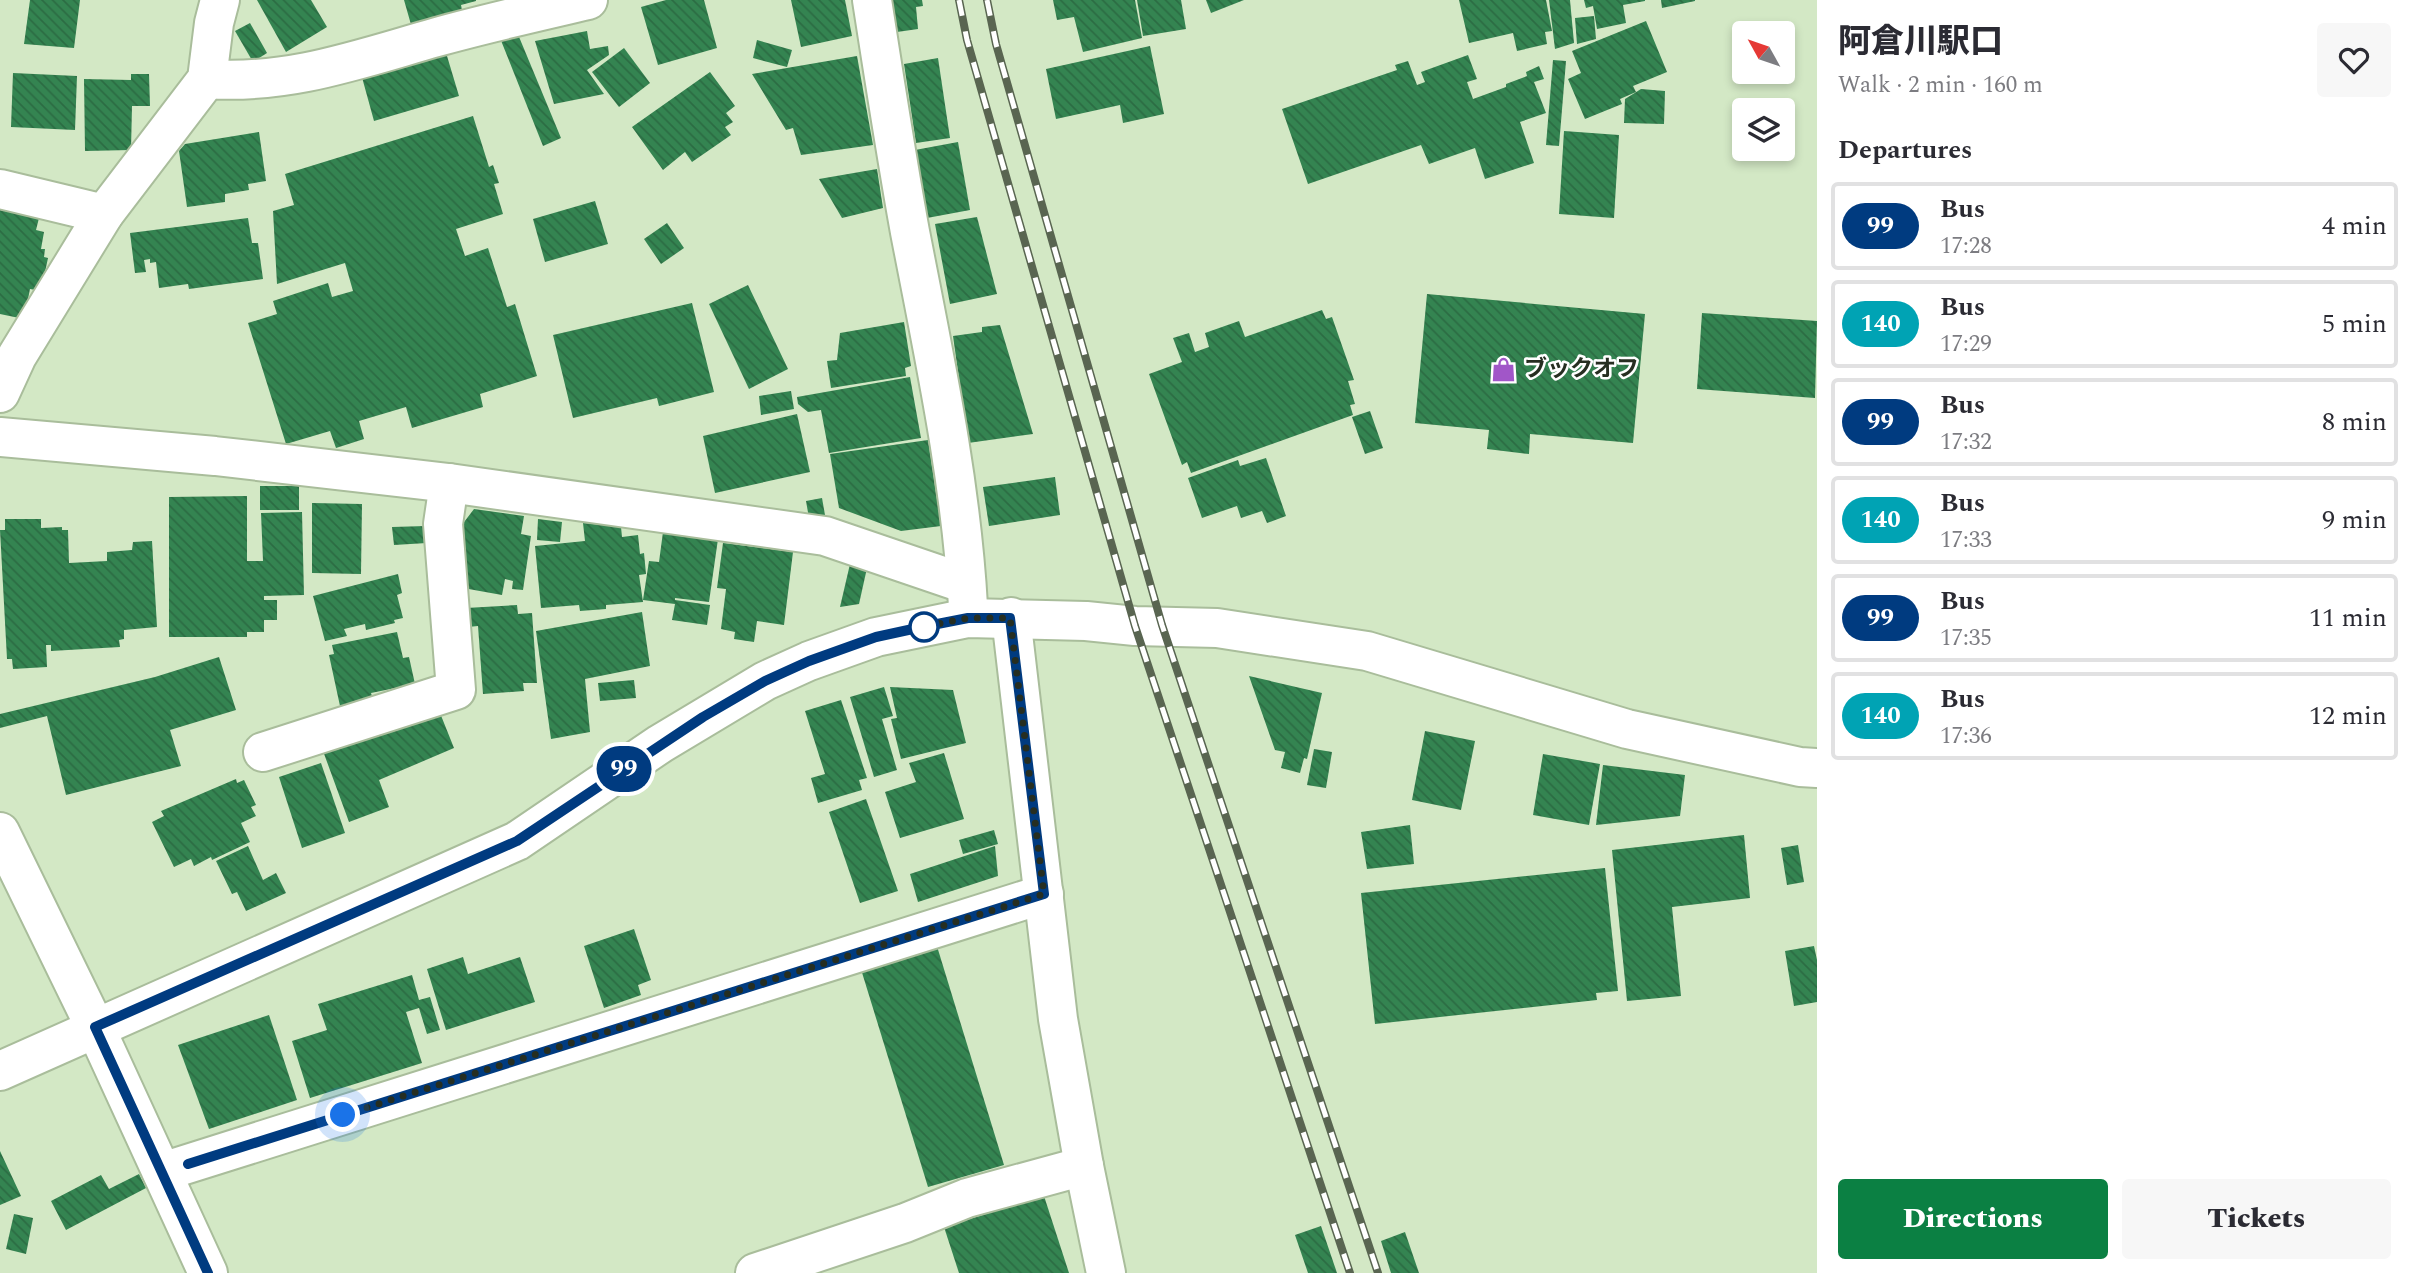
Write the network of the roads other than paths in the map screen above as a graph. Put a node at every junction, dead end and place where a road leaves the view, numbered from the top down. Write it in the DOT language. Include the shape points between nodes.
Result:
graph roads {
  1 [pos="220,0"];
  2 [pos="588,0"];
  3 [pos="872,0"];
  4 [pos="207,79"];
  5 [pos="0,189"];
  6 [pos="104,214"];
  7 [pos="0,393"];
  8 [pos="0,437"];
  9 [pos="449,483"];
  10 [pos="967,601"];
  11 [pos="1010,618"];
  12 [pos="263,752"];
  13 [pos="1817,768"];
  14 [pos="0,832"];
  15 [pos="1044,894"];
  16 [pos="95,1027"];
  17 [pos="0,1071"];
  18 [pos="1084,1166"];
  19 [pos="162,1172"];
  20 [pos="208,1273"];
  21 [pos="755,1273"];
  22 [pos="1106,1273"];
  1 -- 4 [label="street"];
  2 -- 4 [label="street" via="302,75 242,82"];
  3 -- 10 [label="street" via="937,365"];
  4 -- 6 [label="street"];
  5 -- 6 [label="street"];
  6 -- 7 [label="street" via="17,356"];
  8 -- 9 [label="street"];
  9 -- 10 [label="street" via="825,536"];
  9 -- 12 [label="street" via="443,524 456,690"];
  10 -- 11 [label="street"];
  10 -- 16 [label="street" via="765,681 660,744 517,841"];
  11 -- 13 [label="street" via="1217,628 1367,651 1627,729"];
  11 -- 15 [label="street"];
  14 -- 16 [label="street"];
  15 -- 18 [label="street" via="1058,1019"];
  15 -- 19 [label="street"];
  16 -- 17 [label="street"];
  16 -- 19 [label="street"];
  18 -- 21 [label="street" via="967,1198"];
  18 -- 22 [label="street"];
  19 -- 20 [label="street"];
}
